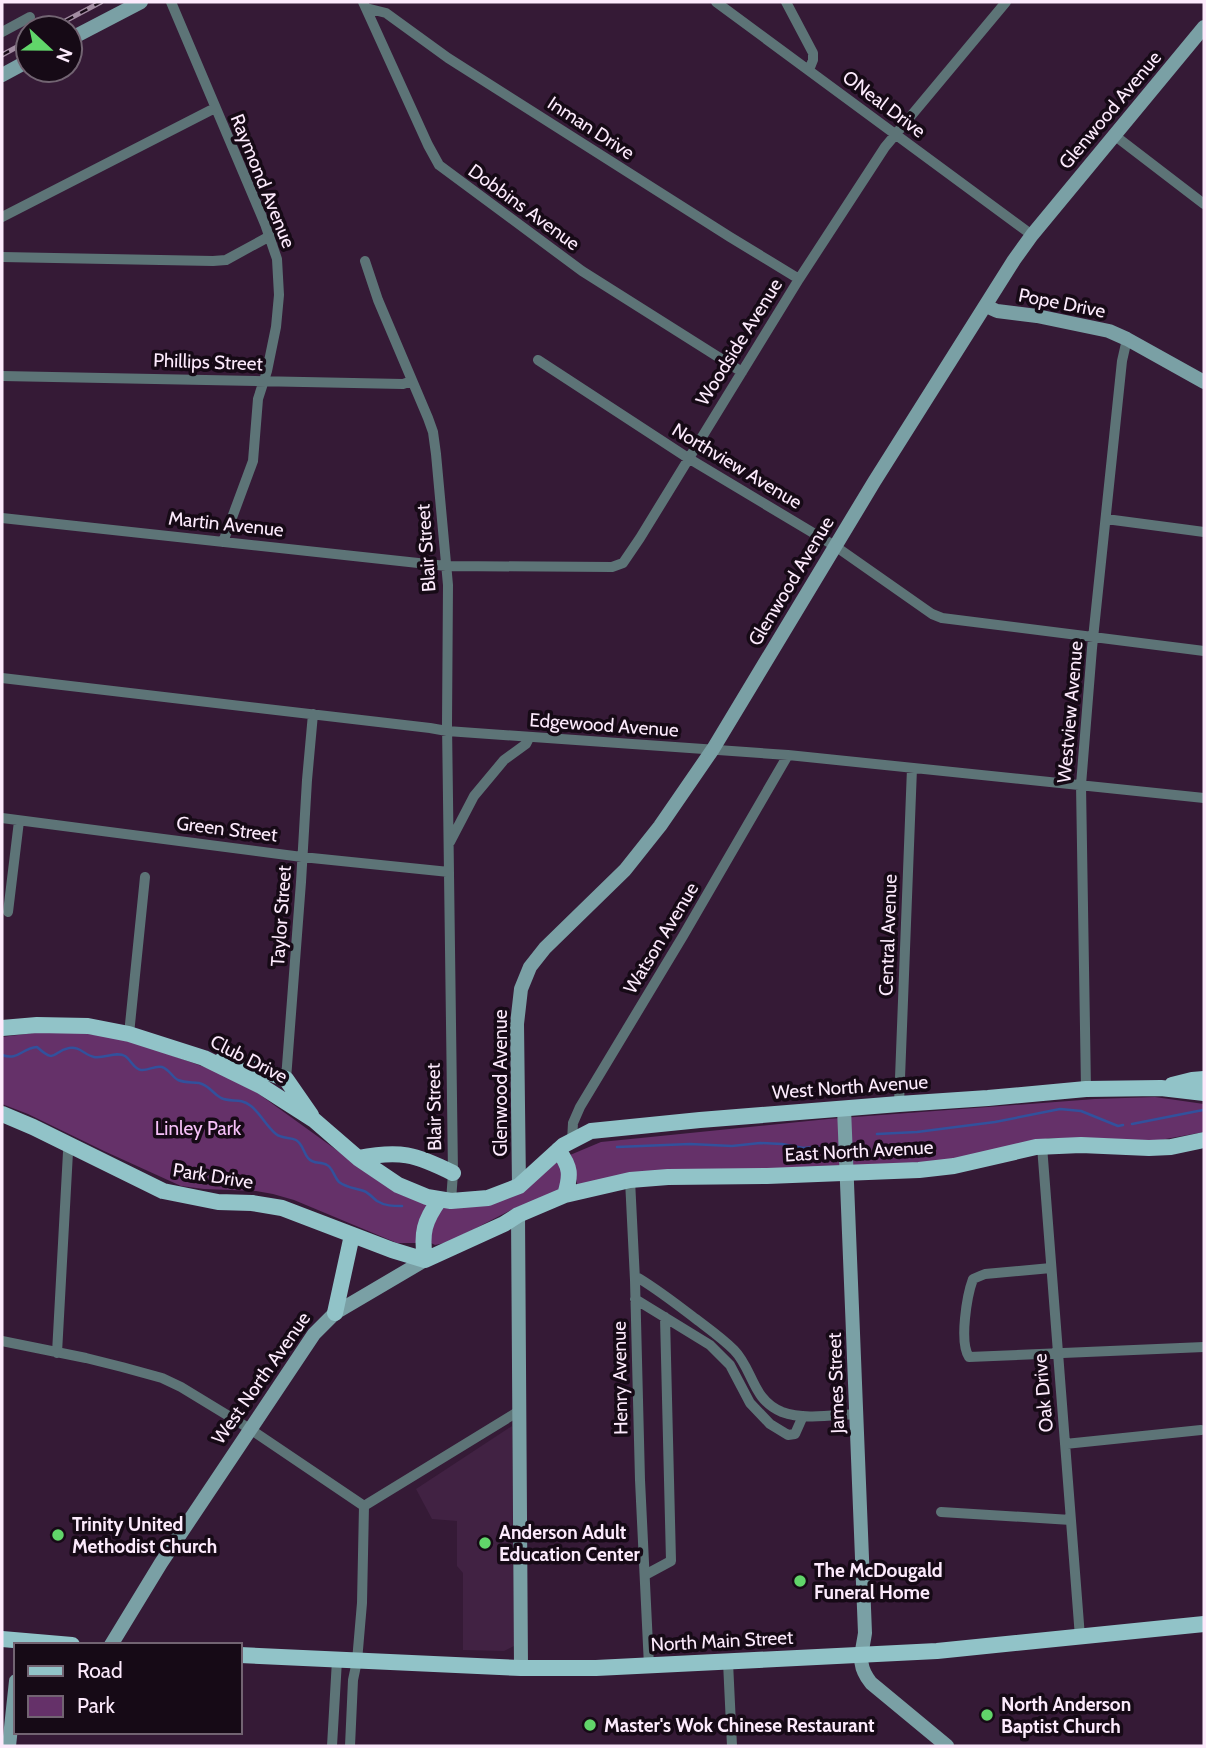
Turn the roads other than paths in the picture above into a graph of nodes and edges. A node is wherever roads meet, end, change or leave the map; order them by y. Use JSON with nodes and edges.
{"nodes":[{"id":1,"x":141,"y":2,"type":"edge"},
{"id":2,"x":171,"y":2,"type":"edge"},
{"id":3,"x":716,"y":2,"type":"edge"},
{"id":4,"x":786,"y":2,"type":"edge"},
{"id":5,"x":1006,"y":2,"type":"edge"},
{"id":6,"x":365,"y":5,"type":"edge"},
{"id":7,"x":1204,"y":27,"type":"edge"},
{"id":8,"x":84,"y":32,"type":"edge"},
{"id":9,"x":809,"y":70,"type":"junction"},
{"id":10,"x":215,"y":108,"type":"junction"},
{"id":11,"x":896,"y":135,"type":"junction"},
{"id":12,"x":1114,"y":135,"type":"junction"},
{"id":13,"x":1204,"y":204,"type":"edge"},
{"id":14,"x":2,"y":218,"type":"edge"},
{"id":15,"x":1032,"y":235,"type":"junction"},
{"id":16,"x":270,"y":236,"type":"junction"},
{"id":17,"x":2,"y":257,"type":"edge"},
{"id":18,"x":365,"y":261,"type":"dead end"},
{"id":19,"x":799,"y":279,"type":"junction"},
{"id":20,"x":986,"y":306,"type":"junction"},
{"id":21,"x":1127,"y":339,"type":"junction"},
{"id":22,"x":538,"y":360,"type":"dead end"},
{"id":23,"x":742,"y":372,"type":"junction"},
{"id":24,"x":2,"y":376,"type":"edge"},
{"id":25,"x":412,"y":381,"type":"junction"},
{"id":26,"x":263,"y":382,"type":"junction"},
{"id":27,"x":1204,"y":382,"type":"edge"},
{"id":28,"x":688,"y":458,"type":"junction"},
{"id":29,"x":2,"y":518,"type":"edge"},
{"id":30,"x":1106,"y":519,"type":"junction"},
{"id":31,"x":1204,"y":532,"type":"edge"},
{"id":32,"x":223,"y":542,"type":"junction"},
{"id":33,"x":835,"y":546,"type":"junction"},
{"id":34,"x":446,"y":566,"type":"junction"},
{"id":35,"x":1093,"y":636,"type":"junction"},
{"id":36,"x":1204,"y":651,"type":"edge"},
{"id":37,"x":2,"y":678,"type":"edge"},
{"id":38,"x":313,"y":714,"type":"junction"},
{"id":39,"x":447,"y":732,"type":"junction"},
{"id":40,"x":529,"y":738,"type":"junction"},
{"id":41,"x":713,"y":749,"type":"junction"},
{"id":42,"x":788,"y":755,"type":"junction"},
{"id":43,"x":912,"y":768,"type":"junction"},
{"id":44,"x":1081,"y":785,"type":"junction"},
{"id":45,"x":1204,"y":799,"type":"edge"},
{"id":46,"x":2,"y":818,"type":"edge"},
{"id":47,"x":19,"y":821,"type":"junction"},
{"id":48,"x":449,"y":846,"type":"junction"},
{"id":49,"x":302,"y":857,"type":"junction"},
{"id":50,"x":449,"y":872,"type":"junction"},
{"id":51,"x":145,"y":877,"type":"dead end"},
{"id":52,"x":6,"y":890,"type":"edge"},
{"id":53,"x":8,"y":912,"type":"dead end"},
{"id":54,"x":2,"y":1028,"type":"edge"},
{"id":55,"x":129,"y":1034,"type":"junction"},
{"id":56,"x":204,"y":1058,"type":"junction"},
{"id":57,"x":286,"y":1079,"type":"junction"},
{"id":58,"x":1204,"y":1079,"type":"edge"},
{"id":59,"x":1161,"y":1087,"type":"junction"},
{"id":60,"x":1086,"y":1088,"type":"junction"},
{"id":61,"x":1204,"y":1093,"type":"edge"},
{"id":62,"x":899,"y":1104,"type":"junction"},
{"id":63,"x":844,"y":1108,"type":"junction"},
{"id":64,"x":2,"y":1114,"type":"edge"},
{"id":65,"x":314,"y":1120,"type":"junction"},
{"id":66,"x":1204,"y":1140,"type":"edge"},
{"id":67,"x":565,"y":1145,"type":"junction"},
{"id":68,"x":70,"y":1146,"type":"junction"},
{"id":69,"x":1042,"y":1146,"type":"junction"},
{"id":70,"x":358,"y":1158,"type":"junction"},
{"id":71,"x":453,"y":1172,"type":"junction"},
{"id":72,"x":847,"y":1172,"type":"junction"},
{"id":73,"x":630,"y":1180,"type":"junction"},
{"id":74,"x":519,"y":1186,"type":"junction"},
{"id":75,"x":565,"y":1195,"type":"junction"},
{"id":76,"x":445,"y":1200,"type":"junction"},
{"id":77,"x":518,"y":1215,"type":"junction"},
{"id":78,"x":352,"y":1235,"type":"junction"},
{"id":79,"x":425,"y":1260,"type":"junction"},
{"id":80,"x":1051,"y":1268,"type":"junction"},
{"id":81,"x":635,"y":1276,"type":"junction"},
{"id":82,"x":635,"y":1299,"type":"junction"},
{"id":83,"x":335,"y":1313,"type":"junction"},
{"id":84,"x":665,"y":1317,"type":"junction"},
{"id":85,"x":2,"y":1341,"type":"edge"},
{"id":86,"x":1204,"y":1347,"type":"edge"},
{"id":87,"x":57,"y":1353,"type":"junction"},
{"id":88,"x":1058,"y":1353,"type":"junction"},
{"id":89,"x":519,"y":1411,"type":"junction"},
{"id":90,"x":856,"y":1414,"type":"junction"},
{"id":91,"x":803,"y":1416,"type":"junction"},
{"id":92,"x":250,"y":1429,"type":"junction"},
{"id":93,"x":1202,"y":1430,"type":"dead end"},
{"id":94,"x":1065,"y":1444,"type":"junction"},
{"id":95,"x":365,"y":1506,"type":"junction"},
{"id":96,"x":941,"y":1512,"type":"dead end"},
{"id":97,"x":1071,"y":1520,"type":"junction"},
{"id":98,"x":645,"y":1575,"type":"junction"},
{"id":99,"x":1204,"y":1624,"type":"edge"},
{"id":100,"x":1080,"y":1637,"type":"junction"},
{"id":101,"x":2,"y":1639,"type":"edge"},
{"id":102,"x":20,"y":1643,"type":"edge"},
{"id":103,"x":112,"y":1643,"type":"edge"},
{"id":104,"x":242,"y":1655,"type":"edge"},
{"id":105,"x":860,"y":1656,"type":"junction"},
{"id":106,"x":337,"y":1660,"type":"junction"},
{"id":107,"x":357,"y":1661,"type":"junction"},
{"id":108,"x":728,"y":1662,"type":"junction"},
{"id":109,"x":649,"y":1666,"type":"junction"},
{"id":110,"x":521,"y":1668,"type":"junction"},
{"id":111,"x":14,"y":1700,"type":"edge"},
{"id":112,"x":9,"y":1746,"type":"edge"},
{"id":113,"x":332,"y":1746,"type":"edge"},
{"id":114,"x":350,"y":1746,"type":"edge"},
{"id":115,"x":732,"y":1746,"type":"edge"},
{"id":116,"x":947,"y":1746,"type":"edge"}],
"edges":[{"from":1,"to":8,"type":"street"},
{"from":2,"to":10,"type":"street","name":"Raymond Avenue"},
{"from":3,"to":9,"type":"street","name":"ONeal Drive"},
{"from":4,"to":9,"type":"street"},
{"from":5,"to":11,"type":"street","name":"Woodside Avenue"},
{"from":6,"to":19,"type":"street","name":"Inman Drive"},
{"from":6,"to":23,"type":"street","name":"Dobbins Avenue"},
{"from":7,"to":12,"type":"street","name":"Glenwood Avenue"},
{"from":9,"to":11,"type":"street","name":"ONeal Drive"},
{"from":10,"to":14,"type":"street"},
{"from":10,"to":16,"type":"street","name":"Raymond Avenue"},
{"from":11,"to":15,"type":"street","name":"ONeal Drive"},
{"from":11,"to":19,"type":"street","name":"Woodside Avenue"},
{"from":12,"to":13,"type":"street"},
{"from":12,"to":15,"type":"street","name":"Glenwood Avenue"},
{"from":15,"to":20,"type":"street","name":"Glenwood Avenue"},
{"from":16,"to":17,"type":"street"},
{"from":16,"to":26,"type":"street","name":"Raymond Avenue"},
{"from":18,"to":25,"type":"street","name":"Blair Street"},
{"from":19,"to":23,"type":"street","name":"Woodside Avenue"},
{"from":20,"to":21,"type":"street","name":"Pope Drive"},
{"from":20,"to":33,"type":"street","name":"Glenwood Avenue"},
{"from":21,"to":27,"type":"street","name":"Pope Drive"},
{"from":21,"to":30,"type":"street","name":"Westview Avenue"},
{"from":22,"to":28,"type":"street","name":"Northview Avenue"},
{"from":23,"to":28,"type":"street","name":"Woodside Avenue"},
{"from":24,"to":26,"type":"street","name":"Phillips Street"},
{"from":25,"to":26,"type":"street","name":"Phillips Street"},
{"from":25,"to":34,"type":"street","name":"Blair Street"},
{"from":26,"to":32,"type":"street","name":"Raymond Avenue"},
{"from":28,"to":33,"type":"street","name":"Northview Avenue"},
{"from":28,"to":34,"type":"street","name":"Woodside Avenue"},
{"from":29,"to":32,"type":"street","name":"Martin Avenue"},
{"from":30,"to":31,"type":"street"},
{"from":30,"to":35,"type":"street","name":"Westview Avenue"},
{"from":32,"to":34,"type":"street","name":"Martin Avenue"},
{"from":33,"to":35,"type":"street","name":"Northview Avenue"},
{"from":33,"to":41,"type":"street","name":"Glenwood Avenue"},
{"from":34,"to":39,"type":"street","name":"Blair Street"},
{"from":35,"to":36,"type":"street","name":"Northview Avenue"},
{"from":35,"to":44,"type":"street","name":"Westview Avenue"},
{"from":37,"to":38,"type":"street","name":"Edgewood Avenue"},
{"from":38,"to":39,"type":"street","name":"Edgewood Avenue"},
{"from":38,"to":49,"type":"street","name":"Taylor Street"},
{"from":39,"to":40,"type":"street","name":"Edgewood Avenue"},
{"from":39,"to":48,"type":"street","name":"Blair Street"},
{"from":40,"to":41,"type":"street","name":"Edgewood Avenue"},
{"from":40,"to":48,"type":"street","name":"Blair Street"},
{"from":41,"to":42,"type":"street","name":"Edgewood Avenue"},
{"from":41,"to":74,"type":"street","name":"Glenwood Avenue"},
{"from":42,"to":43,"type":"street","name":"Edgewood Avenue"},
{"from":42,"to":67,"type":"street","name":"Watson Avenue"},
{"from":43,"to":44,"type":"street","name":"Edgewood Avenue"},
{"from":43,"to":62,"type":"street","name":"Central Avenue"},
{"from":44,"to":45,"type":"street","name":"Edgewood Avenue"},
{"from":44,"to":60,"type":"street","name":"Westview Avenue"},
{"from":46,"to":47,"type":"street","name":"Green Street"},
{"from":47,"to":49,"type":"street","name":"Green Street"},
{"from":47,"to":52,"type":"street"},
{"from":48,"to":50,"type":"street","name":"Blair Street"},
{"from":49,"to":50,"type":"street","name":"Green Street"},
{"from":49,"to":57,"type":"street","name":"Taylor Street"},
{"from":50,"to":71,"type":"street","name":"Blair Street"},
{"from":51,"to":55,"type":"street"},
{"from":52,"to":53,"type":"street"},
{"from":54,"to":55,"type":"main road","name":"Club Drive"},
{"from":55,"to":56,"type":"main road","name":"Club Drive"},
{"from":56,"to":57,"type":"main road"},
{"from":56,"to":65,"type":"main road","name":"Club Drive"},
{"from":57,"to":65,"type":"main road"},
{"from":58,"to":59,"type":"main road"},
{"from":59,"to":60,"type":"main road","name":"West North Avenue"},
{"from":59,"to":61,"type":"main road","name":"West North Avenue"},
{"from":60,"to":62,"type":"main road","name":"West North Avenue"},
{"from":62,"to":63,"type":"main road","name":"West North Avenue"},
{"from":63,"to":67,"type":"main road","name":"West North Avenue"},
{"from":63,"to":72,"type":"street","name":"James Street"},
{"from":64,"to":68,"type":"main road","name":"Park Drive"},
{"from":65,"to":70,"type":"main road","name":"Club Drive"},
{"from":66,"to":69,"type":"main road","name":"East North Avenue"},
{"from":67,"to":74,"type":"main road","name":"West North Avenue"},
{"from":67,"to":75,"type":"main road"},
{"from":68,"to":78,"type":"main road","name":"Park Drive"},
{"from":68,"to":87,"type":"street"},
{"from":69,"to":72,"type":"main road","name":"East North Avenue"},
{"from":69,"to":80,"type":"street","name":"Oak Drive"},
{"from":70,"to":71,"type":"main road"},
{"from":70,"to":76,"type":"main road","name":"Club Drive"},
{"from":71,"to":76,"type":"street","name":"Blair Street"},
{"from":72,"to":73,"type":"main road","name":"East North Avenue"},
{"from":72,"to":90,"type":"street","name":"James Street"},
{"from":73,"to":75,"type":"main road","name":"East North Avenue"},
{"from":73,"to":81,"type":"street","name":"Henry Avenue"},
{"from":74,"to":76,"type":"main road"},
{"from":75,"to":77,"type":"main road","name":"East North Avenue"},
{"from":76,"to":79,"type":"main road"},
{"from":77,"to":79,"type":"main road","name":"West North Avenue"},
{"from":77,"to":89,"type":"street"},
{"from":78,"to":79,"type":"main road","name":"Park Drive"},
{"from":78,"to":83,"type":"main road"},
{"from":79,"to":83,"type":"street","name":"West North Avenue"},
{"from":80,"to":88,"type":"street","name":"Oak Drive"},
{"from":80,"to":88,"type":"street"},
{"from":81,"to":82,"type":"street","name":"Henry Avenue"},
{"from":81,"to":91,"type":"street"},
{"from":82,"to":84,"type":"street"},
{"from":82,"to":98,"type":"street","name":"Henry Avenue"},
{"from":83,"to":92,"type":"street","name":"West North Avenue"},
{"from":84,"to":91,"type":"street"},
{"from":84,"to":98,"type":"street"},
{"from":85,"to":87,"type":"street"},
{"from":86,"to":88,"type":"street"},
{"from":87,"to":92,"type":"street"},
{"from":88,"to":94,"type":"street","name":"Oak Drive"},
{"from":89,"to":95,"type":"street"},
{"from":89,"to":110,"type":"street"},
{"from":90,"to":91,"type":"street"},
{"from":90,"to":105,"type":"street","name":"James Street"},
{"from":92,"to":95,"type":"street"},
{"from":92,"to":103,"type":"street","name":"West North Avenue"},
{"from":93,"to":94,"type":"street"},
{"from":94,"to":97,"type":"street","name":"Oak Drive"},
{"from":95,"to":107,"type":"street"},
{"from":96,"to":97,"type":"street"},
{"from":97,"to":100,"type":"street","name":"Oak Drive"},
{"from":98,"to":109,"type":"street","name":"Henry Avenue"},
{"from":99,"to":100,"type":"main road","name":"North Main Street"},
{"from":100,"to":105,"type":"main road","name":"North Main Street"},
{"from":101,"to":102,"type":"main road"},
{"from":104,"to":106,"type":"main road","name":"North Main Street"},
{"from":105,"to":108,"type":"main road","name":"North Main Street"},
{"from":105,"to":116,"type":"street"},
{"from":106,"to":107,"type":"main road","name":"North Main Street"},
{"from":106,"to":113,"type":"street"},
{"from":107,"to":110,"type":"main road","name":"North Main Street"},
{"from":107,"to":114,"type":"street"},
{"from":108,"to":109,"type":"main road","name":"North Main Street"},
{"from":108,"to":115,"type":"street"},
{"from":109,"to":110,"type":"main road","name":"North Main Street"},
{"from":111,"to":112,"type":"street"}]}
